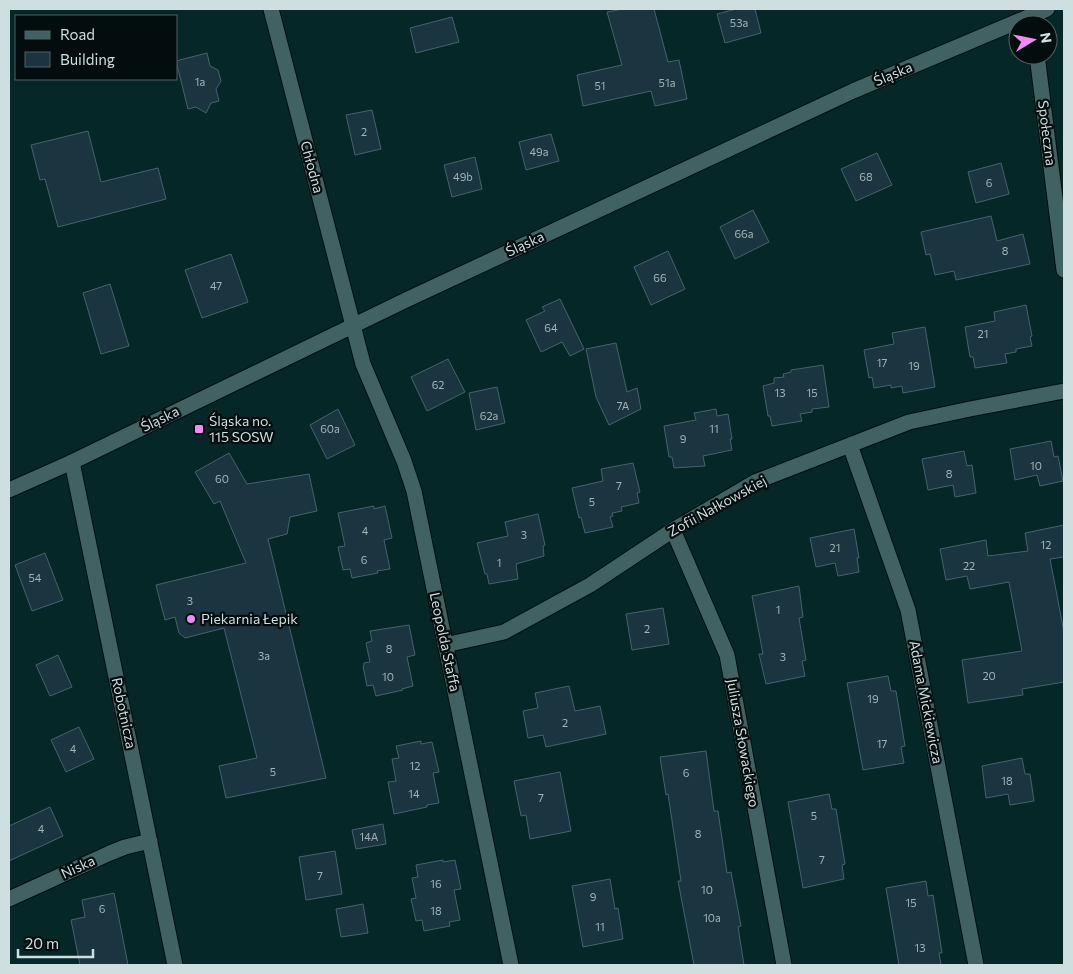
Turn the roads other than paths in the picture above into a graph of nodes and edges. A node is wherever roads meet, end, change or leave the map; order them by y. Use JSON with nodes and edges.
{"nodes":[{"id":1,"x":271,"y":9,"type":"edge"},
{"id":2,"x":1047,"y":9,"type":"edge"},
{"id":3,"x":1034,"y":15,"type":"edge"},
{"id":4,"x":1008,"y":26,"type":"edge"},
{"id":5,"x":1038,"y":65,"type":"edge"},
{"id":6,"x":1064,"y":270,"type":"edge"},
{"id":7,"x":353,"y":326,"type":"junction"},
{"id":8,"x":1064,"y":391,"type":"edge"},
{"id":9,"x":850,"y":445,"type":"junction"},
{"id":10,"x":72,"y":462,"type":"junction"},
{"id":11,"x":9,"y":490,"type":"edge"},
{"id":12,"x":673,"y":530,"type":"junction"},
{"id":13,"x":445,"y":645,"type":"junction"},
{"id":14,"x":150,"y":841,"type":"junction"},
{"id":15,"x":9,"y":899,"type":"edge"},
{"id":16,"x":175,"y":965,"type":"edge"},
{"id":17,"x":511,"y":965,"type":"edge"},
{"id":18,"x":784,"y":965,"type":"edge"},
{"id":19,"x":976,"y":965,"type":"edge"}],
"edges":[{"from":1,"to":7,"type":"street","name":"Chłodna"},
{"from":2,"to":3,"type":"street","name":"Śląska"},
{"from":4,"to":7,"type":"street","name":"Śląska"},
{"from":5,"to":6,"type":"street","name":"Społeczna"},
{"from":7,"to":10,"type":"street","name":"Śląska"},
{"from":7,"to":13,"type":"street","name":"Leopolda Staffa"},
{"from":8,"to":9,"type":"street","name":"Zofii Nałkowskiej"},
{"from":9,"to":12,"type":"street","name":"Zofii Nałkowskiej"},
{"from":9,"to":19,"type":"street","name":"Adama Mickiewicza"},
{"from":10,"to":11,"type":"street","name":"Śląska"},
{"from":10,"to":14,"type":"street","name":"Robotnicza"},
{"from":12,"to":13,"type":"street","name":"Zofii Nałkowskiej"},
{"from":12,"to":18,"type":"street","name":"Juliusza Słowackiego"},
{"from":13,"to":17,"type":"street","name":"Leopolda Staffa"},
{"from":14,"to":15,"type":"street","name":"Niska"},
{"from":14,"to":16,"type":"street","name":"Robotnicza"}]}
